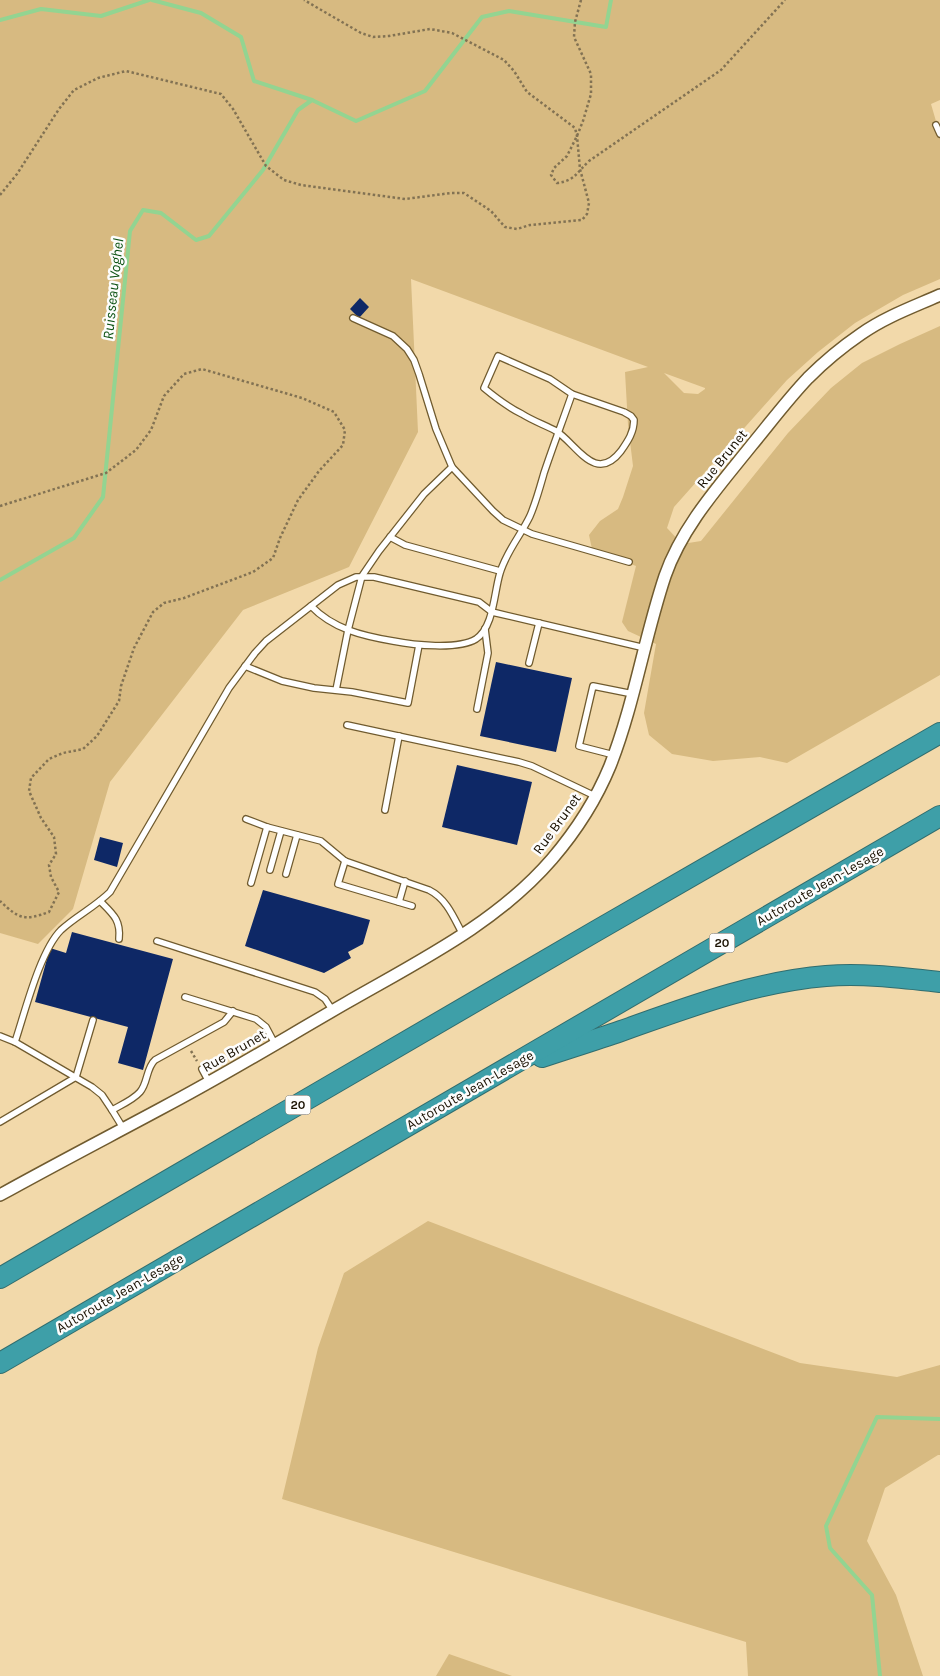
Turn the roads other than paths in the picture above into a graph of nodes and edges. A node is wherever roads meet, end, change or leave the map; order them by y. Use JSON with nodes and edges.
{"nodes":[{"id":1,"x":936,"y":125,"type":"dead end"},
{"id":2,"x":940,"y":134,"type":"edge"},
{"id":3,"x":940,"y":295,"type":"edge"},
{"id":4,"x":353,"y":318,"type":"dead end"},
{"id":5,"x":572,"y":394,"type":"junction"},
{"id":6,"x":558,"y":432,"type":"junction"},
{"id":7,"x":452,"y":467,"type":"junction"},
{"id":8,"x":521,"y":530,"type":"junction"},
{"id":9,"x":390,"y":537,"type":"junction"},
{"id":10,"x":629,"y":562,"type":"dead end"},
{"id":11,"x":500,"y":571,"type":"junction"},
{"id":12,"x":362,"y":576,"type":"junction"},
{"id":13,"x":311,"y":606,"type":"junction"},
{"id":14,"x":492,"y":612,"type":"junction"},
{"id":15,"x":539,"y":623,"type":"junction"},
{"id":16,"x":485,"y":629,"type":"junction"},
{"id":17,"x":348,"y":630,"type":"junction"},
{"id":18,"x":419,"y":645,"type":"junction"},
{"id":19,"x":645,"y":648,"type":"junction"},
{"id":20,"x":529,"y":662,"type":"dead end"},
{"id":21,"x":245,"y":666,"type":"junction"},
{"id":22,"x":336,"y":690,"type":"junction"},
{"id":23,"x":633,"y":694,"type":"junction"},
{"id":24,"x":476,"y":709,"type":"dead end"},
{"id":25,"x":347,"y":725,"type":"dead end"},
{"id":26,"x":939,"y":733,"type":"edge"},
{"id":27,"x":399,"y":736,"type":"junction"},
{"id":28,"x":614,"y":755,"type":"junction"},
{"id":29,"x":596,"y":796,"type":"junction"},
{"id":30,"x":385,"y":810,"type":"dead end"},
{"id":31,"x":940,"y":816,"type":"edge"},
{"id":32,"x":246,"y":819,"type":"dead end"},
{"id":33,"x":267,"y":827,"type":"junction"},
{"id":34,"x":281,"y":831,"type":"junction"},
{"id":35,"x":297,"y":835,"type":"junction"},
{"id":36,"x":345,"y":861,"type":"junction"},
{"id":37,"x":270,"y":870,"type":"dead end"},
{"id":38,"x":286,"y":874,"type":"dead end"},
{"id":39,"x":405,"y":882,"type":"junction"},
{"id":40,"x":251,"y":883,"type":"dead end"},
{"id":41,"x":100,"y":901,"type":"junction"},
{"id":42,"x":398,"y":902,"type":"junction"},
{"id":43,"x":412,"y":906,"type":"dead end"},
{"id":44,"x":463,"y":935,"type":"junction"},
{"id":45,"x":119,"y":939,"type":"dead end"},
{"id":46,"x":157,"y":941,"type":"dead end"},
{"id":47,"x":940,"y":982,"type":"edge"},
{"id":48,"x":185,"y":997,"type":"dead end"},
{"id":49,"x":233,"y":1011,"type":"junction"},
{"id":50,"x":333,"y":1011,"type":"junction"},
{"id":51,"x":93,"y":1020,"type":"dead end"},
{"id":52,"x":0,"y":1036,"type":"edge"},
{"id":53,"x":15,"y":1042,"type":"junction"},
{"id":54,"x":275,"y":1044,"type":"junction"},
{"id":55,"x":202,"y":1069,"type":"dead end"},
{"id":56,"x":505,"y":1070,"type":"junction"},
{"id":57,"x":76,"y":1077,"type":"junction"},
{"id":58,"x":209,"y":1082,"type":"junction"},
{"id":59,"x":112,"y":1110,"type":"junction"},
{"id":60,"x":0,"y":1122,"type":"edge"},
{"id":61,"x":122,"y":1128,"type":"junction"},
{"id":62,"x":0,"y":1195,"type":"edge"},
{"id":63,"x":0,"y":1278,"type":"edge"},
{"id":64,"x":0,"y":1363,"type":"edge"}],
"edges":[{"from":1,"to":2,"type":"lane"},
{"from":3,"to":19,"type":"street","name":"Rue Brunet"},
{"from":4,"to":7,"type":"lane"},
{"from":5,"to":6,"type":"lane"},
{"from":5,"to":6,"type":"lane"},
{"from":5,"to":6,"type":"lane"},
{"from":6,"to":8,"type":"lane"},
{"from":7,"to":8,"type":"lane"},
{"from":7,"to":9,"type":"lane"},
{"from":8,"to":10,"type":"lane"},
{"from":8,"to":11,"type":"lane"},
{"from":9,"to":11,"type":"lane"},
{"from":9,"to":12,"type":"lane"},
{"from":11,"to":14,"type":"lane"},
{"from":12,"to":13,"type":"lane"},
{"from":12,"to":14,"type":"lane"},
{"from":12,"to":17,"type":"lane"},
{"from":13,"to":17,"type":"lane"},
{"from":13,"to":21,"type":"lane"},
{"from":14,"to":15,"type":"lane"},
{"from":14,"to":16,"type":"lane"},
{"from":15,"to":19,"type":"lane"},
{"from":15,"to":20,"type":"lane"},
{"from":16,"to":18,"type":"lane"},
{"from":16,"to":24,"type":"lane"},
{"from":17,"to":18,"type":"lane"},
{"from":17,"to":22,"type":"lane"},
{"from":18,"to":22,"type":"lane"},
{"from":19,"to":23,"type":"street","name":"Rue Brunet"},
{"from":21,"to":22,"type":"lane"},
{"from":21,"to":41,"type":"lane"},
{"from":23,"to":28,"type":"street","name":"Rue Brunet"},
{"from":23,"to":28,"type":"lane"},
{"from":25,"to":27,"type":"lane"},
{"from":26,"to":63,"type":"highway","number":"20"},
{"from":27,"to":29,"type":"lane"},
{"from":27,"to":30,"type":"lane"},
{"from":28,"to":29,"type":"street","name":"Rue Brunet"},
{"from":29,"to":44,"type":"street","name":"Rue Brunet"},
{"from":31,"to":56,"type":"highway","name":"Autoroute Jean-Lesage","number":"20"},
{"from":32,"to":33,"type":"lane"},
{"from":33,"to":34,"type":"lane"},
{"from":33,"to":40,"type":"lane"},
{"from":34,"to":35,"type":"lane"},
{"from":34,"to":37,"type":"lane"},
{"from":35,"to":36,"type":"lane"},
{"from":35,"to":38,"type":"lane"},
{"from":36,"to":39,"type":"lane"},
{"from":36,"to":42,"type":"lane"},
{"from":39,"to":42,"type":"lane"},
{"from":39,"to":44,"type":"lane"},
{"from":41,"to":45,"type":"lane"},
{"from":41,"to":53,"type":"lane"},
{"from":42,"to":43,"type":"lane"},
{"from":44,"to":50,"type":"street","name":"Rue Brunet"},
{"from":46,"to":50,"type":"lane"},
{"from":47,"to":56,"type":"highway"},
{"from":48,"to":49,"type":"lane"},
{"from":49,"to":54,"type":"lane"},
{"from":49,"to":59,"type":"lane"},
{"from":50,"to":54,"type":"street","name":"Rue Brunet"},
{"from":51,"to":57,"type":"lane"},
{"from":52,"to":53,"type":"lane"},
{"from":53,"to":57,"type":"lane"},
{"from":54,"to":58,"type":"street","name":"Rue Brunet"},
{"from":55,"to":58,"type":"lane"},
{"from":56,"to":64,"type":"highway","name":"Autoroute Jean-Lesage","number":"20"},
{"from":57,"to":59,"type":"lane"},
{"from":57,"to":60,"type":"lane"},
{"from":58,"to":61,"type":"street","name":"Rue Brunet"},
{"from":59,"to":61,"type":"lane"},
{"from":61,"to":62,"type":"street","name":"Rue Brunet"}]}
